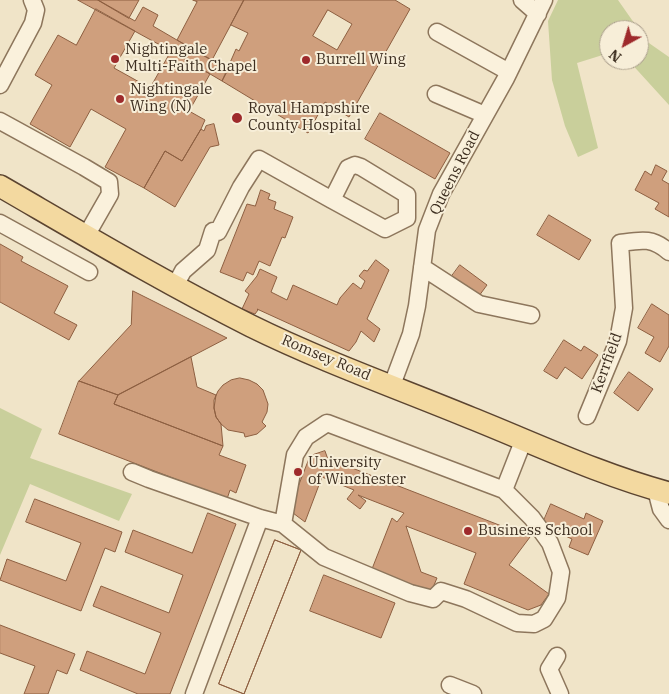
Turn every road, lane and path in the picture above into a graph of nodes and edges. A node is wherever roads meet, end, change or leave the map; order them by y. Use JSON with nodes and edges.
{"nodes":[{"id":1,"x":32,"y":0,"type":"edge"},
{"id":2,"x":522,"y":0,"type":"edge"},
{"id":3,"x":541,"y":7,"type":"edge"},
{"id":4,"x":437,"y":32,"type":"dead end"},
{"id":5,"x":509,"y":72,"type":"junction"},
{"id":6,"x":0,"y":85,"type":"edge"},
{"id":7,"x":436,"y":94,"type":"dead end"},
{"id":8,"x":485,"y":115,"type":"junction"},
{"id":9,"x":0,"y":121,"type":"edge"},
{"id":10,"x":0,"y":186,"type":"edge"},
{"id":11,"x":332,"y":200,"type":"junction"},
{"id":12,"x":407,"y":218,"type":"junction"},
{"id":13,"x":0,"y":223,"type":"edge"},
{"id":14,"x":427,"y":230,"type":"junction"},
{"id":15,"x":86,"y":236,"type":"junction"},
{"id":16,"x":669,"y":252,"type":"edge"},
{"id":17,"x":422,"y":267,"type":"junction"},
{"id":18,"x":89,"y":272,"type":"dead end"},
{"id":19,"x":175,"y":286,"type":"junction"},
{"id":20,"x":531,"y":315,"type":"dead end"},
{"id":21,"x":392,"y":385,"type":"junction"},
{"id":22,"x":587,"y":416,"type":"dead end"},
{"id":23,"x":524,"y":439,"type":"junction"},
{"id":24,"x":132,"y":472,"type":"dead end"},
{"id":25,"x":504,"y":490,"type":"junction"},
{"id":26,"x":663,"y":492,"type":"edge"},
{"id":27,"x":260,"y":518,"type":"junction"},
{"id":28,"x":669,"y":520,"type":"edge"},
{"id":29,"x":284,"y":524,"type":"junction"},
{"id":30,"x":557,"y":656,"type":"dead end"},
{"id":31,"x":450,"y":685,"type":"dead end"},
{"id":32,"x":194,"y":694,"type":"edge"},
{"id":33,"x":473,"y":694,"type":"edge"},
{"id":34,"x":560,"y":694,"type":"edge"}],
"edges":[{"from":1,"to":6,"type":"street"},
{"from":2,"to":3,"type":"street"},
{"from":3,"to":5,"type":"street","name":"Queens Road"},
{"from":4,"to":5,"type":"street"},
{"from":5,"to":8,"type":"street","name":"Queens Road"},
{"from":7,"to":8,"type":"street"},
{"from":8,"to":14,"type":"street","name":"Queens Road"},
{"from":9,"to":15,"type":"street"},
{"from":10,"to":15,"type":"main road","name":"Romsey Road"},
{"from":11,"to":12,"type":"street"},
{"from":11,"to":12,"type":"street"},
{"from":11,"to":19,"type":"street"},
{"from":12,"to":14,"type":"street"},
{"from":13,"to":18,"type":"street"},
{"from":14,"to":17,"type":"street","name":"Queens Road"},
{"from":15,"to":19,"type":"main road","name":"Romsey Road"},
{"from":16,"to":22,"type":"street","name":"Kerrfield"},
{"from":17,"to":20,"type":"street"},
{"from":17,"to":21,"type":"street","name":"Queens Road"},
{"from":19,"to":21,"type":"main road","name":"Romsey Road"},
{"from":21,"to":23,"type":"main road","name":"Romsey Road"},
{"from":23,"to":25,"type":"street"},
{"from":23,"to":26,"type":"main road","name":"Romsey Road"},
{"from":24,"to":27,"type":"street"},
{"from":25,"to":29,"type":"street"},
{"from":25,"to":29,"type":"street"},
{"from":26,"to":28,"type":"street"},
{"from":27,"to":29,"type":"street"},
{"from":27,"to":32,"type":"street"},
{"from":30,"to":34,"type":"street"},
{"from":31,"to":33,"type":"street"}]}
